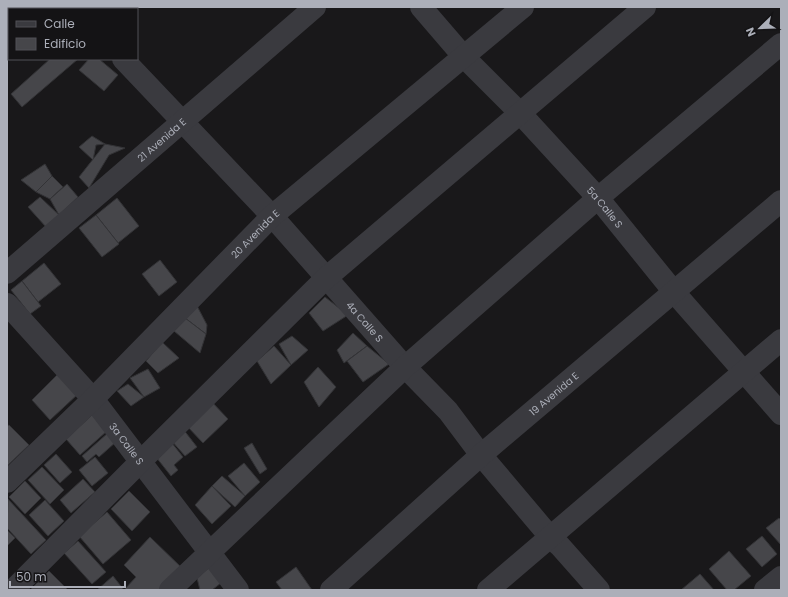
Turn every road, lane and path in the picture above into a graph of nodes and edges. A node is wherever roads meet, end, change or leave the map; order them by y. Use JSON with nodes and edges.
{"nodes":[{"id":1,"x":315,"y":7,"type":"edge"},
{"id":2,"x":421,"y":7,"type":"edge"},
{"id":3,"x":523,"y":7,"type":"edge"},
{"id":4,"x":645,"y":7,"type":"edge"},
{"id":5,"x":781,"y":44,"type":"edge"},
{"id":6,"x":464,"y":57,"type":"junction"},
{"id":7,"x":124,"y":60,"type":"edge"},
{"id":8,"x":520,"y":113,"type":"junction"},
{"id":9,"x":183,"y":121,"type":"junction"},
{"id":10,"x":598,"y":198,"type":"junction"},
{"id":11,"x":781,"y":201,"type":"edge"},
{"id":12,"x":272,"y":216,"type":"junction"},
{"id":13,"x":7,"y":273,"type":"edge"},
{"id":14,"x":326,"y":278,"type":"junction"},
{"id":15,"x":674,"y":292,"type":"junction"},
{"id":16,"x":7,"y":304,"type":"edge"},
{"id":17,"x":781,"y":340,"type":"edge"},
{"id":18,"x":405,"y":367,"type":"junction"},
{"id":19,"x":744,"y":371,"type":"junction"},
{"id":20,"x":93,"y":399,"type":"junction"},
{"id":21,"x":781,"y":414,"type":"edge"},
{"id":22,"x":481,"y":456,"type":"junction"},
{"id":23,"x":140,"y":462,"type":"junction"},
{"id":24,"x":7,"y":482,"type":"edge"},
{"id":25,"x":551,"y":538,"type":"junction"},
{"id":26,"x":210,"y":552,"type":"junction"},
{"id":27,"x":781,"y":577,"type":"edge"},
{"id":28,"x":13,"y":590,"type":"edge"},
{"id":29,"x":170,"y":590,"type":"edge"},
{"id":30,"x":238,"y":590,"type":"edge"},
{"id":31,"x":331,"y":590,"type":"edge"},
{"id":32,"x":488,"y":590,"type":"edge"},
{"id":33,"x":599,"y":590,"type":"edge"},
{"id":34,"x":765,"y":590,"type":"edge"}],
"edges":[{"from":1,"to":9,"type":"street","name":"21 Avenida E"},
{"from":2,"to":6,"type":"street","name":"5a Calle S"},
{"from":3,"to":6,"type":"street","name":"20 Avenida E"},
{"from":4,"to":8,"type":"street"},
{"from":5,"to":10,"type":"street"},
{"from":6,"to":8,"type":"street","name":"5a Calle S"},
{"from":6,"to":12,"type":"street","name":"20 Avenida E"},
{"from":7,"to":9,"type":"street","name":"4a Calle S"},
{"from":8,"to":10,"type":"street","name":"5a Calle S"},
{"from":8,"to":14,"type":"street"},
{"from":9,"to":12,"type":"street","name":"4a Calle S"},
{"from":9,"to":13,"type":"street","name":"21 Avenida E"},
{"from":10,"to":15,"type":"street","name":"5a Calle S"},
{"from":10,"to":18,"type":"street"},
{"from":11,"to":15,"type":"street","name":"19 Avenida E"},
{"from":12,"to":14,"type":"street","name":"4a Calle S"},
{"from":12,"to":20,"type":"street","name":"20 Avenida E"},
{"from":14,"to":18,"type":"street","name":"4a Calle S"},
{"from":14,"to":23,"type":"street"},
{"from":15,"to":19,"type":"street","name":"5a Calle S"},
{"from":15,"to":22,"type":"street","name":"19 Avenida E"},
{"from":16,"to":20,"type":"street","name":"3a Calle S"},
{"from":17,"to":19,"type":"street"},
{"from":18,"to":22,"type":"street","name":"4a Calle S"},
{"from":18,"to":26,"type":"street"},
{"from":19,"to":21,"type":"street","name":"5a Calle S"},
{"from":19,"to":25,"type":"street"},
{"from":20,"to":23,"type":"street","name":"3a Calle S"},
{"from":20,"to":24,"type":"street","name":"20 Avenida E"},
{"from":22,"to":25,"type":"street","name":"4a Calle S"},
{"from":22,"to":31,"type":"street","name":"19 Avenida E"},
{"from":23,"to":26,"type":"street","name":"3a Calle S"},
{"from":23,"to":28,"type":"street"},
{"from":25,"to":32,"type":"street"},
{"from":25,"to":33,"type":"street","name":"4a Calle S"},
{"from":26,"to":29,"type":"street"},
{"from":26,"to":30,"type":"street","name":"3a Calle S"},
{"from":27,"to":34,"type":"street"}]}
